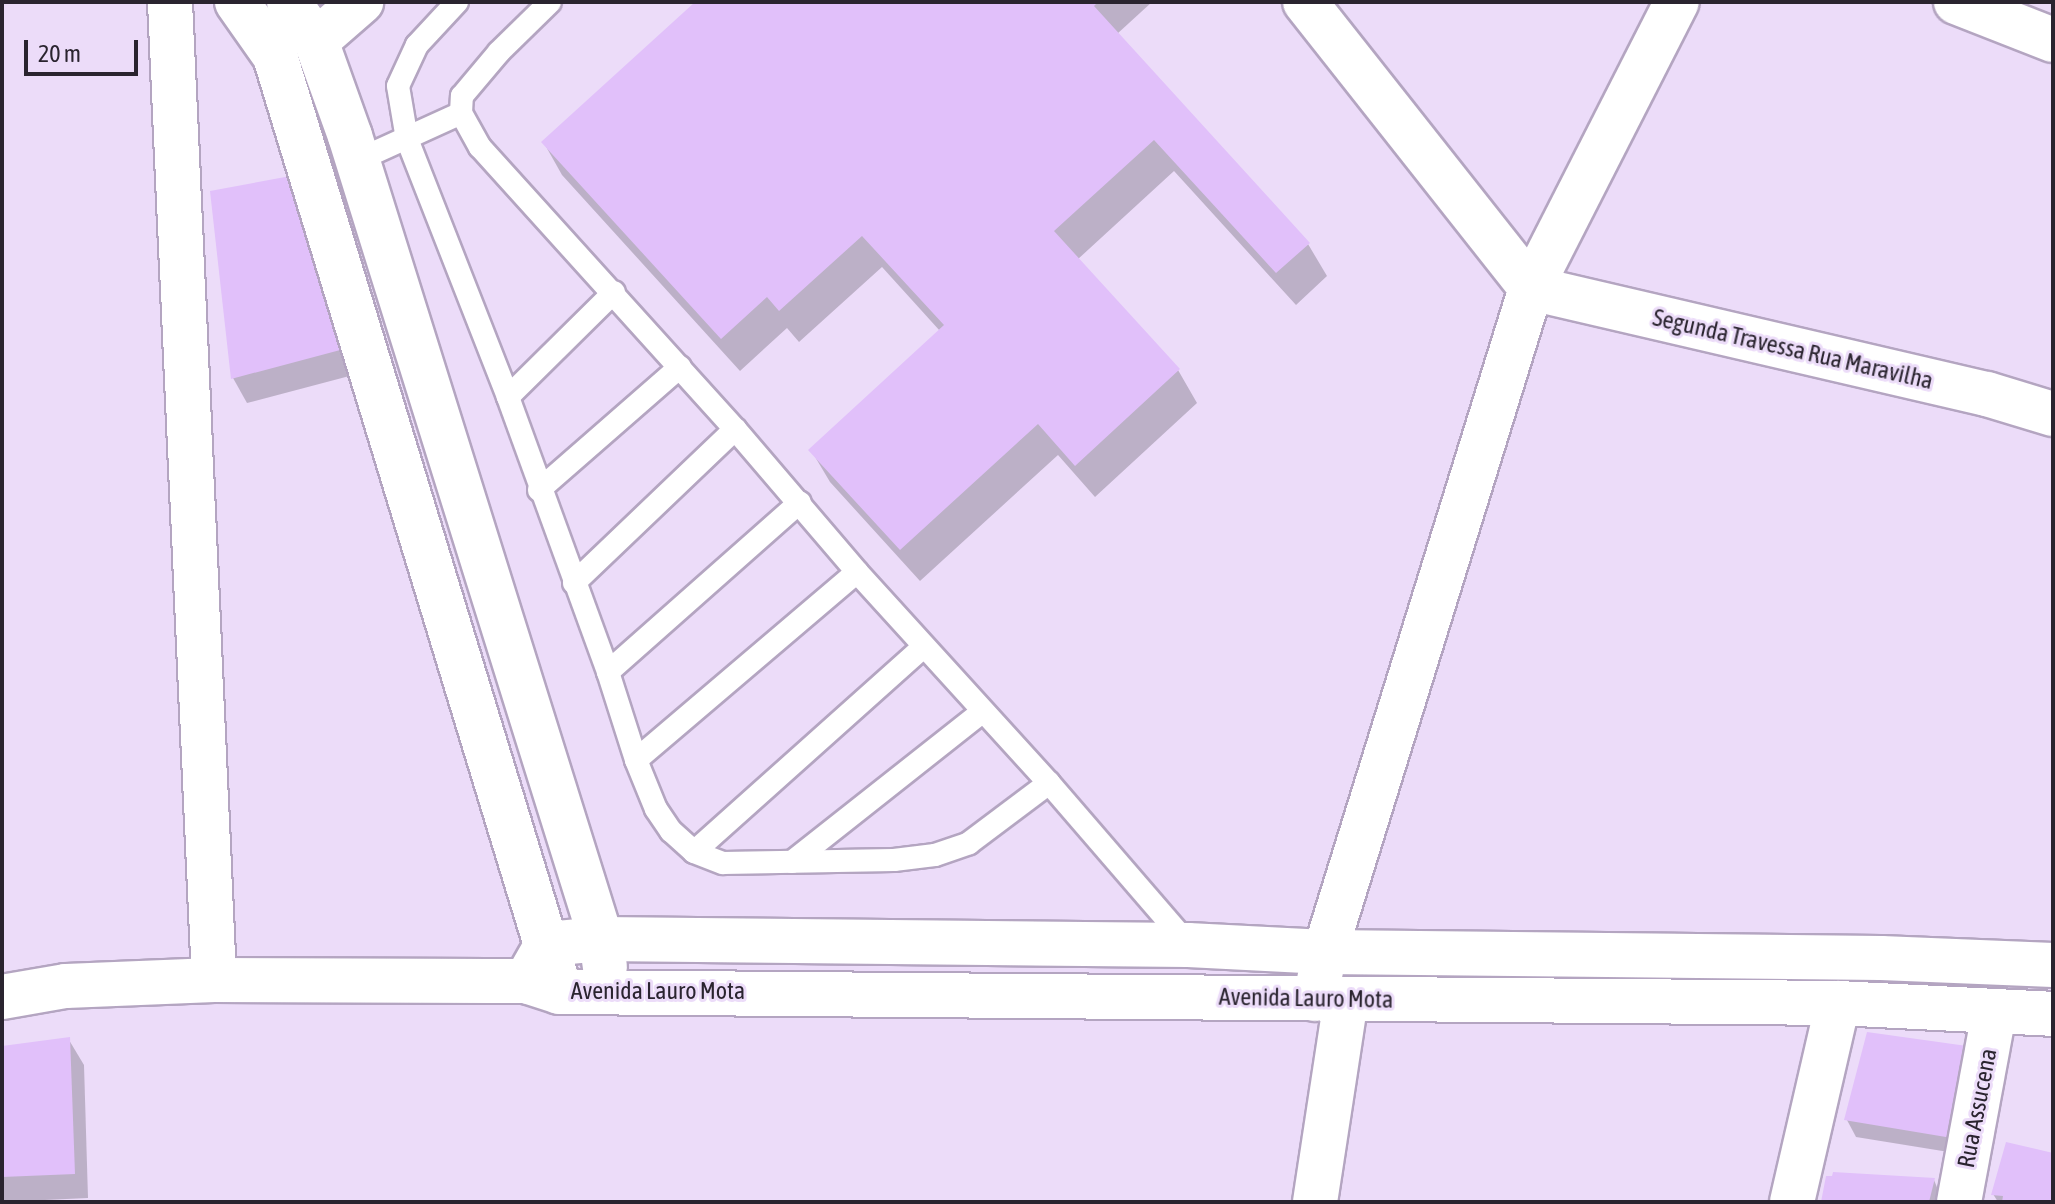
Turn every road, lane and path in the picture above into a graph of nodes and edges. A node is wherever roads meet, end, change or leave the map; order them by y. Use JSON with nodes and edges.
{"nodes":[{"id":1,"x":170,"y":2,"type":"edge"},
{"id":2,"x":237,"y":2,"type":"edge"},
{"id":3,"x":289,"y":2,"type":"edge"},
{"id":4,"x":361,"y":2,"type":"edge"},
{"id":5,"x":457,"y":2,"type":"edge"},
{"id":6,"x":550,"y":2,"type":"edge"},
{"id":7,"x":1305,"y":2,"type":"edge"},
{"id":8,"x":1677,"y":2,"type":"edge"},
{"id":9,"x":1956,"y":2,"type":"edge"},
{"id":10,"x":2053,"y":40,"type":"edge"},
{"id":11,"x":316,"y":41,"type":"junction"},
{"id":12,"x":275,"y":56,"type":"junction"},
{"id":13,"x":461,"y":113,"type":"junction"},
{"id":14,"x":407,"y":139,"type":"junction"},
{"id":15,"x":358,"y":160,"type":"junction"},
{"id":16,"x":311,"y":176,"type":"junction"},
{"id":17,"x":1531,"y":288,"type":"junction"},
{"id":18,"x":614,"y":292,"type":"junction"},
{"id":19,"x":680,"y":367,"type":"junction"},
{"id":20,"x":508,"y":397,"type":"junction"},
{"id":21,"x":2053,"y":414,"type":"edge"},
{"id":22,"x":735,"y":429,"type":"junction"},
{"id":23,"x":539,"y":490,"type":"junction"},
{"id":24,"x":800,"y":502,"type":"junction"},
{"id":25,"x":857,"y":572,"type":"junction"},
{"id":26,"x":574,"y":583,"type":"junction"},
{"id":27,"x":923,"y":647,"type":"junction"},
{"id":28,"x":608,"y":672,"type":"junction"},
{"id":29,"x":983,"y":711,"type":"junction"},
{"id":30,"x":636,"y":760,"type":"junction"},
{"id":31,"x":1049,"y":783,"type":"junction"},
{"id":32,"x":694,"y":852,"type":"junction"},
{"id":33,"x":792,"y":862,"type":"junction"},
{"id":34,"x":601,"y":939,"type":"junction"},
{"id":35,"x":547,"y":944,"type":"junction"},
{"id":36,"x":1202,"y":946,"type":"junction"},
{"id":37,"x":1325,"y":952,"type":"junction"},
{"id":38,"x":1881,"y":958,"type":"junction"},
{"id":39,"x":2053,"y":965,"type":"edge"},
{"id":40,"x":214,"y":980,"type":"junction"},
{"id":41,"x":543,"y":987,"type":"junction"},
{"id":42,"x":609,"y":990,"type":"junction"},
{"id":43,"x":2,"y":997,"type":"edge"},
{"id":44,"x":1206,"y":997,"type":"junction"},
{"id":45,"x":1330,"y":999,"type":"junction"},
{"id":46,"x":1856,"y":1004,"type":"junction"},
{"id":47,"x":1994,"y":1014,"type":"junction"},
{"id":48,"x":2053,"y":1014,"type":"edge"},
{"id":49,"x":1315,"y":1202,"type":"edge"},
{"id":50,"x":1792,"y":1202,"type":"edge"},
{"id":51,"x":1959,"y":1202,"type":"edge"}],
"edges":[{"from":1,"to":40,"type":"street"},
{"from":2,"to":12,"type":"street"},
{"from":3,"to":11,"type":"street"},
{"from":4,"to":11,"type":"street"},
{"from":5,"to":14,"type":"lane"},
{"from":6,"to":13,"type":"lane"},
{"from":7,"to":17,"type":"street"},
{"from":8,"to":17,"type":"street"},
{"from":9,"to":10,"type":"street"},
{"from":11,"to":12,"type":"street"},
{"from":11,"to":15,"type":"street"},
{"from":12,"to":16,"type":"street"},
{"from":13,"to":14,"type":"lane"},
{"from":13,"to":18,"type":"lane"},
{"from":14,"to":15,"type":"lane"},
{"from":14,"to":20,"type":"lane"},
{"from":15,"to":16,"type":"street"},
{"from":15,"to":34,"type":"street"},
{"from":16,"to":35,"type":"street"},
{"from":17,"to":21,"type":"street","name":"Segunda Travessa Rua Maravilha"},
{"from":17,"to":37,"type":"street"},
{"from":18,"to":19,"type":"lane"},
{"from":18,"to":20,"type":"lane"},
{"from":19,"to":22,"type":"lane"},
{"from":19,"to":23,"type":"lane"},
{"from":20,"to":23,"type":"lane"},
{"from":22,"to":24,"type":"lane"},
{"from":22,"to":26,"type":"lane"},
{"from":23,"to":26,"type":"lane"},
{"from":24,"to":25,"type":"lane"},
{"from":24,"to":28,"type":"lane"},
{"from":25,"to":27,"type":"lane"},
{"from":25,"to":30,"type":"lane"},
{"from":26,"to":28,"type":"lane"},
{"from":27,"to":29,"type":"lane"},
{"from":27,"to":32,"type":"lane"},
{"from":28,"to":30,"type":"lane"},
{"from":29,"to":31,"type":"lane"},
{"from":29,"to":33,"type":"lane"},
{"from":30,"to":32,"type":"lane"},
{"from":31,"to":33,"type":"lane"},
{"from":31,"to":36,"type":"lane"},
{"from":32,"to":33,"type":"lane"},
{"from":34,"to":35,"type":"street","name":"Avenida Lauro Mota"},
{"from":34,"to":36,"type":"street","name":"Avenida Lauro Mota"},
{"from":34,"to":42,"type":"street"},
{"from":35,"to":41,"type":"street"},
{"from":36,"to":37,"type":"street","name":"Avenida Lauro Mota"},
{"from":36,"to":44,"type":"street"},
{"from":37,"to":38,"type":"street","name":"Avenida Lauro Mota"},
{"from":37,"to":45,"type":"street"},
{"from":38,"to":39,"type":"street","name":"Avenida Lauro Mota"},
{"from":38,"to":46,"type":"street"},
{"from":40,"to":41,"type":"street","name":"Avenida Lauro Mota"},
{"from":40,"to":43,"type":"street","name":"Avenida Lauro Mota"},
{"from":41,"to":42,"type":"street","name":"Avenida Lauro Mota"},
{"from":42,"to":44,"type":"street","name":"Avenida Lauro Mota"},
{"from":44,"to":45,"type":"street","name":"Avenida Lauro Mota"},
{"from":45,"to":46,"type":"street","name":"Avenida Lauro Mota"},
{"from":45,"to":49,"type":"street"},
{"from":46,"to":47,"type":"street","name":"Avenida Lauro Mota"},
{"from":46,"to":50,"type":"street"},
{"from":47,"to":48,"type":"street","name":"Avenida Lauro Mota"},
{"from":47,"to":51,"type":"street","name":"Rua Assucena"}]}
